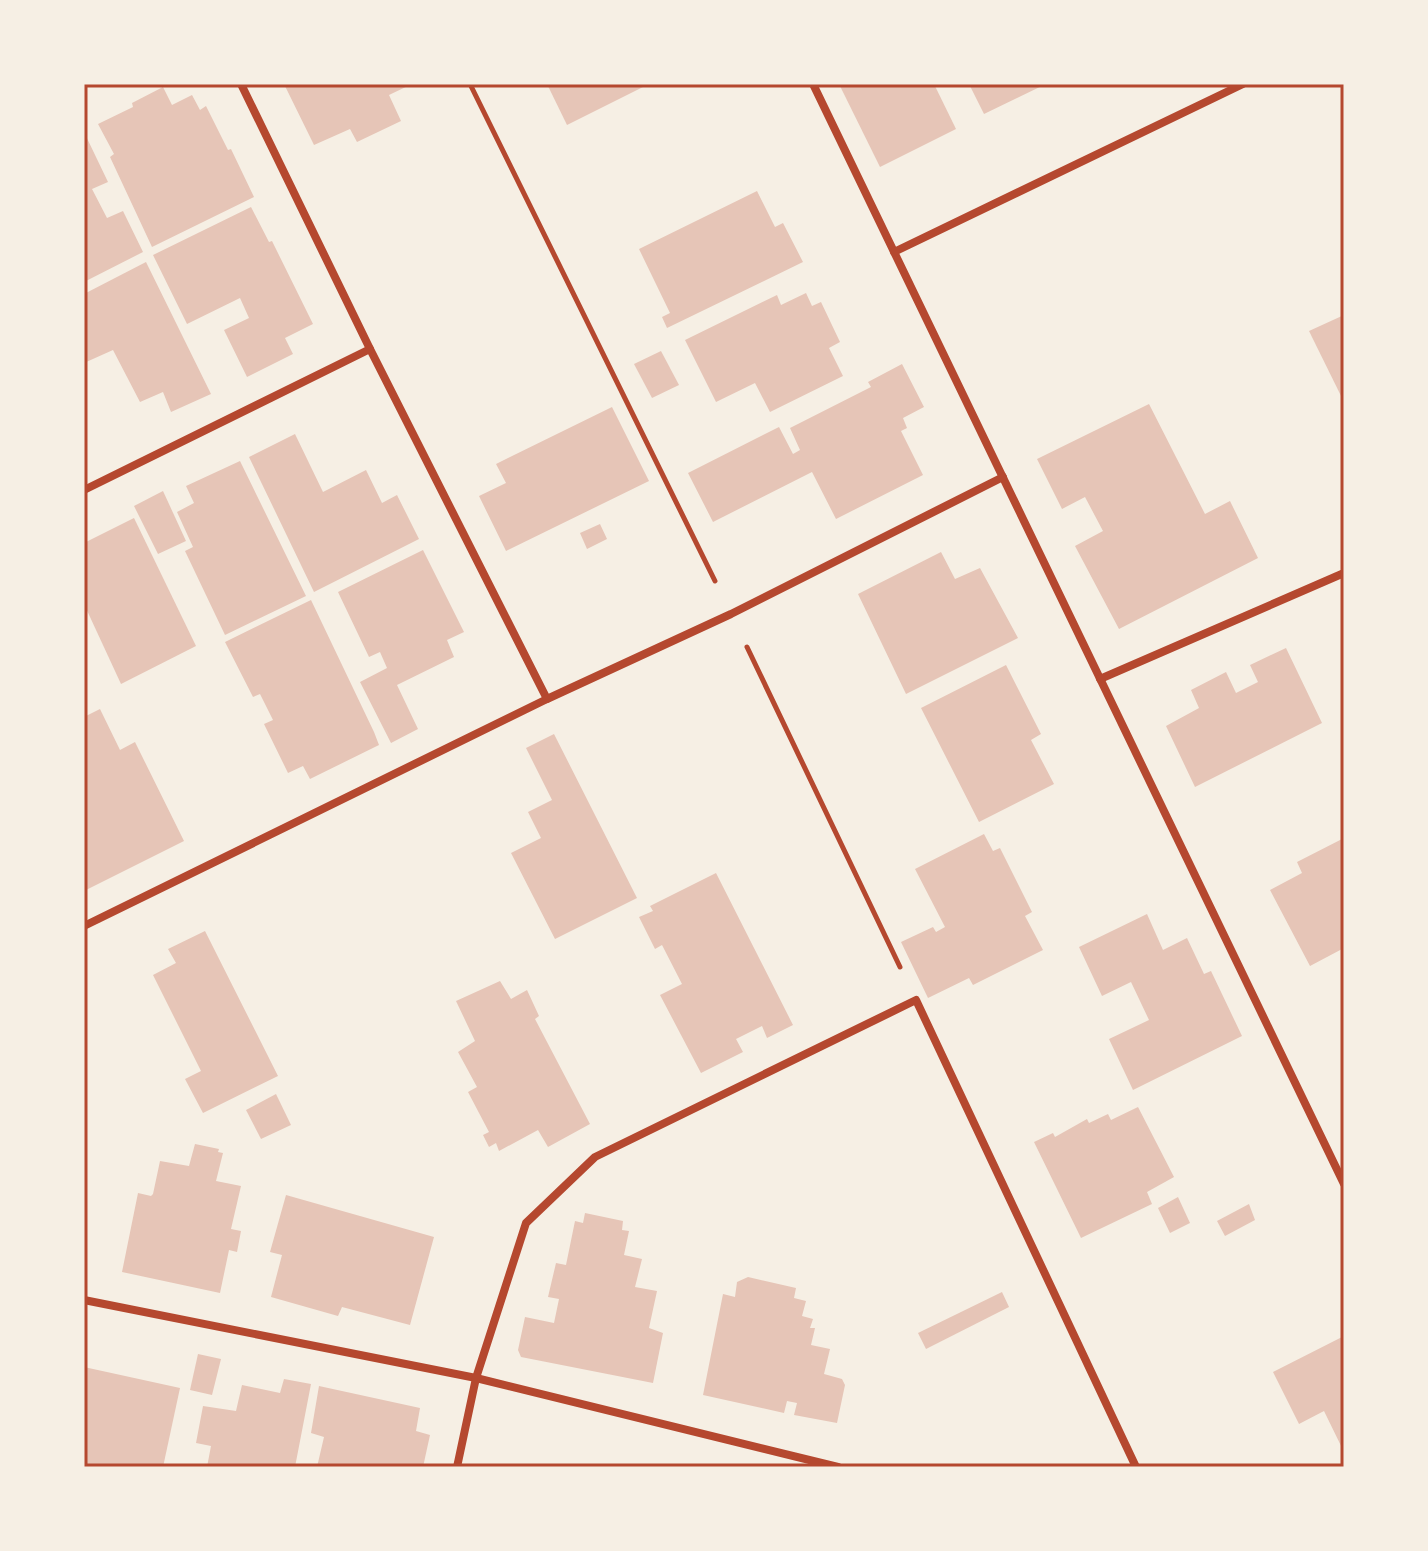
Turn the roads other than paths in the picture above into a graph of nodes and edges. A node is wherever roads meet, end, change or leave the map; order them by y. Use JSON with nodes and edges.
{"nodes":[{"id":1,"x":241,"y":84,"type":"edge"},
{"id":2,"x":813,"y":84,"type":"edge"},
{"id":3,"x":1243,"y":84,"type":"edge"},
{"id":4,"x":894,"y":252,"type":"junction"},
{"id":5,"x":370,"y":349,"type":"junction"},
{"id":6,"x":1003,"y":477,"type":"junction"},
{"id":7,"x":84,"y":490,"type":"edge"},
{"id":8,"x":1344,"y":573,"type":"edge"},
{"id":9,"x":1100,"y":679,"type":"junction"},
{"id":10,"x":547,"y":699,"type":"junction"},
{"id":11,"x":84,"y":926,"type":"edge"},
{"id":12,"x":1344,"y":1184,"type":"edge"},
{"id":13,"x":84,"y":1300,"type":"edge"},
{"id":14,"x":476,"y":1378,"type":"junction"},
{"id":15,"x":457,"y":1467,"type":"edge"},
{"id":16,"x":838,"y":1467,"type":"edge"},
{"id":17,"x":1136,"y":1467,"type":"edge"}],
"edges":[{"from":1,"to":5,"type":"street"},
{"from":2,"to":4,"type":"street"},
{"from":3,"to":4,"type":"street"},
{"from":4,"to":6,"type":"street"},
{"from":5,"to":7,"type":"street"},
{"from":5,"to":10,"type":"street"},
{"from":6,"to":9,"type":"street"},
{"from":6,"to":10,"type":"street"},
{"from":8,"to":9,"type":"street"},
{"from":9,"to":12,"type":"street"},
{"from":10,"to":11,"type":"street"},
{"from":13,"to":14,"type":"street"},
{"from":14,"to":15,"type":"street"},
{"from":14,"to":16,"type":"street"},
{"from":14,"to":17,"type":"street"}]}
